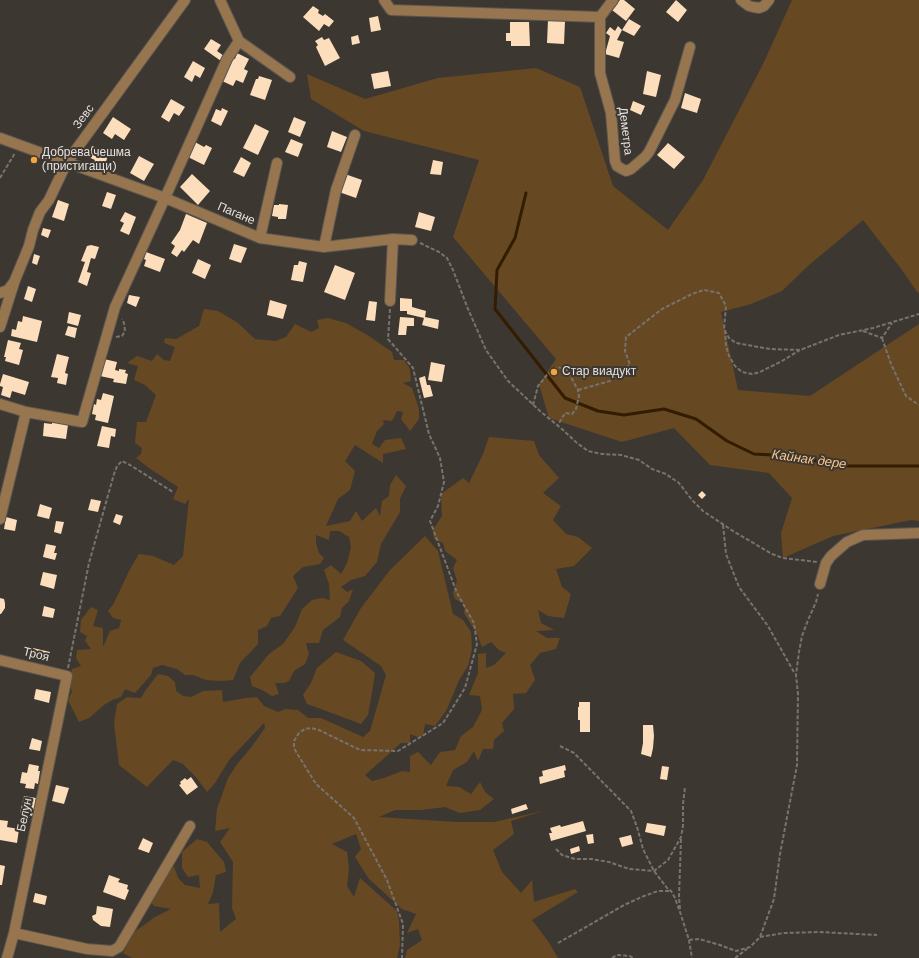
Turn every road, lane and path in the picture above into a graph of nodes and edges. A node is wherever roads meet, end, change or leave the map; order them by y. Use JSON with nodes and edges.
{"nodes":[{"id":1,"x":185,"y":0,"type":"edge"},
{"id":2,"x":220,"y":0,"type":"edge"},
{"id":3,"x":384,"y":0,"type":"edge"},
{"id":4,"x":613,"y":0,"type":"edge"},
{"id":5,"x":741,"y":0,"type":"edge"},
{"id":6,"x":769,"y":0,"type":"edge"},
{"id":7,"x":600,"y":17,"type":"junction"},
{"id":8,"x":239,"y":40,"type":"junction"},
{"id":9,"x":690,"y":47,"type":"dead end"},
{"id":10,"x":290,"y":77,"type":"dead end"},
{"id":11,"x":355,"y":135,"type":"dead end"},
{"id":12,"x":0,"y":138,"type":"edge"},
{"id":13,"x":19,"y":144,"type":"junction"},
{"id":14,"x":67,"y":162,"type":"junction"},
{"id":15,"x":277,"y":162,"type":"dead end"},
{"id":16,"x":0,"y":178,"type":"edge"},
{"id":17,"x":164,"y":198,"type":"junction"},
{"id":18,"x":260,"y":238,"type":"junction"},
{"id":19,"x":393,"y":239,"type":"junction"},
{"id":20,"x":412,"y":240,"type":"joint"},
{"id":21,"x":324,"y":248,"type":"junction"},
{"id":22,"x":16,"y":280,"type":"junction"},
{"id":23,"x":0,"y":293,"type":"edge"},
{"id":24,"x":390,"y":301,"type":"joint"},
{"id":25,"x":919,"y":314,"type":"edge"},
{"id":26,"x":892,"y":323,"type":"junction"},
{"id":27,"x":0,"y":327,"type":"edge"},
{"id":28,"x":724,"y":329,"type":"junction"},
{"id":29,"x":862,"y":331,"type":"junction"},
{"id":30,"x":882,"y":338,"type":"junction"},
{"id":31,"x":800,"y":350,"type":"junction"},
{"id":32,"x":578,"y":390,"type":"junction"},
{"id":33,"x":0,"y":404,"type":"edge"},
{"id":34,"x":533,"y":405,"type":"junction"},
{"id":35,"x":919,"y":405,"type":"edge"},
{"id":36,"x":26,"y":412,"type":"junction"},
{"id":37,"x":558,"y":425,"type":"junction"},
{"id":38,"x":173,"y":492,"type":"dead end"},
{"id":39,"x":0,"y":518,"type":"edge"},
{"id":40,"x":723,"y":524,"type":"junction"},
{"id":41,"x":919,"y":533,"type":"edge"},
{"id":42,"x":826,"y":563,"type":"junction"},
{"id":43,"x":820,"y":584,"type":"joint"},
{"id":44,"x":0,"y":660,"type":"edge"},
{"id":45,"x":796,"y":675,"type":"junction"},
{"id":46,"x":67,"y":676,"type":"junction"},
{"id":47,"x":560,"y":746,"type":"dead end"},
{"id":48,"x":685,"y":787,"type":"dead end"},
{"id":49,"x":190,"y":826,"type":"dead end"},
{"id":50,"x":681,"y":838,"type":"junction"},
{"id":51,"x":556,"y":849,"type":"dead end"},
{"id":52,"x":654,"y":871,"type":"junction"},
{"id":53,"x":671,"y":891,"type":"junction"},
{"id":54,"x":680,"y":912,"type":"junction"},
{"id":55,"x":14,"y":933,"type":"junction"},
{"id":56,"x":877,"y":935,"type":"dead end"},
{"id":57,"x":760,"y":937,"type":"junction"},
{"id":58,"x":689,"y":940,"type":"junction"},
{"id":59,"x":558,"y":943,"type":"dead end"},
{"id":60,"x":749,"y":948,"type":"junction"},
{"id":61,"x":7,"y":958,"type":"edge"},
{"id":62,"x":402,"y":958,"type":"edge"},
{"id":63,"x":612,"y":958,"type":"edge"},
{"id":64,"x":633,"y":958,"type":"edge"},
{"id":65,"x":692,"y":958,"type":"edge"},
{"id":66,"x":735,"y":958,"type":"edge"}],
"edges":[{"from":1,"to":14,"type":"street","name":"Зевс"},
{"from":2,"to":8,"type":"street"},
{"from":3,"to":7,"type":"street"},
{"from":4,"to":7,"type":"street"},
{"from":5,"to":6,"type":"street"},
{"from":7,"to":9,"type":"street","name":"Деметра"},
{"from":8,"to":10,"type":"street"},
{"from":8,"to":17,"type":"street"},
{"from":11,"to":21,"type":"street"},
{"from":12,"to":13,"type":"street","name":"Пагане"},
{"from":13,"to":14,"type":"street","name":"Пагане"},
{"from":13,"to":16,"type":"path"},
{"from":14,"to":17,"type":"street","name":"Пагане"},
{"from":14,"to":22,"type":"street","name":"Зевс"},
{"from":15,"to":18,"type":"street"},
{"from":17,"to":18,"type":"street","name":"Пагане"},
{"from":17,"to":36,"type":"street"},
{"from":18,"to":21,"type":"street","name":"Пагане"},
{"from":19,"to":20,"type":"street","name":"Пагане"},
{"from":19,"to":21,"type":"street","name":"Пагане"},
{"from":19,"to":24,"type":"street"},
{"from":20,"to":34,"type":"path"},
{"from":22,"to":23,"type":"street"},
{"from":22,"to":27,"type":"street","name":"Зевс"},
{"from":24,"to":62,"type":"path"},
{"from":25,"to":26,"type":"path"},
{"from":26,"to":29,"type":"path"},
{"from":26,"to":30,"type":"path"},
{"from":28,"to":31,"type":"path"},
{"from":28,"to":31,"type":"path"},
{"from":28,"to":32,"type":"path"},
{"from":29,"to":30,"type":"path"},
{"from":29,"to":31,"type":"path"},
{"from":30,"to":35,"type":"path"},
{"from":32,"to":34,"type":"path"},
{"from":32,"to":37,"type":"path"},
{"from":33,"to":36,"type":"street"},
{"from":34,"to":37,"type":"path"},
{"from":36,"to":39,"type":"street"},
{"from":37,"to":40,"type":"path"},
{"from":38,"to":46,"type":"path"},
{"from":40,"to":42,"type":"path"},
{"from":40,"to":45,"type":"path"},
{"from":41,"to":42,"type":"street"},
{"from":42,"to":43,"type":"street"},
{"from":43,"to":45,"type":"path"},
{"from":44,"to":46,"type":"street","name":"Троя"},
{"from":45,"to":57,"type":"path"},
{"from":46,"to":55,"type":"street","name":"Белун"},
{"from":47,"to":52,"type":"path"},
{"from":48,"to":50,"type":"path"},
{"from":49,"to":55,"type":"street"},
{"from":50,"to":52,"type":"path"},
{"from":50,"to":54,"type":"path"},
{"from":51,"to":52,"type":"path"},
{"from":52,"to":53,"type":"path"},
{"from":53,"to":54,"type":"path"},
{"from":53,"to":59,"type":"path"},
{"from":54,"to":58,"type":"path"},
{"from":55,"to":61,"type":"street","name":"Белун"},
{"from":56,"to":57,"type":"path"},
{"from":57,"to":60,"type":"path"},
{"from":58,"to":60,"type":"path"},
{"from":58,"to":65,"type":"path"},
{"from":60,"to":66,"type":"path"},
{"from":63,"to":64,"type":"path"}]}
